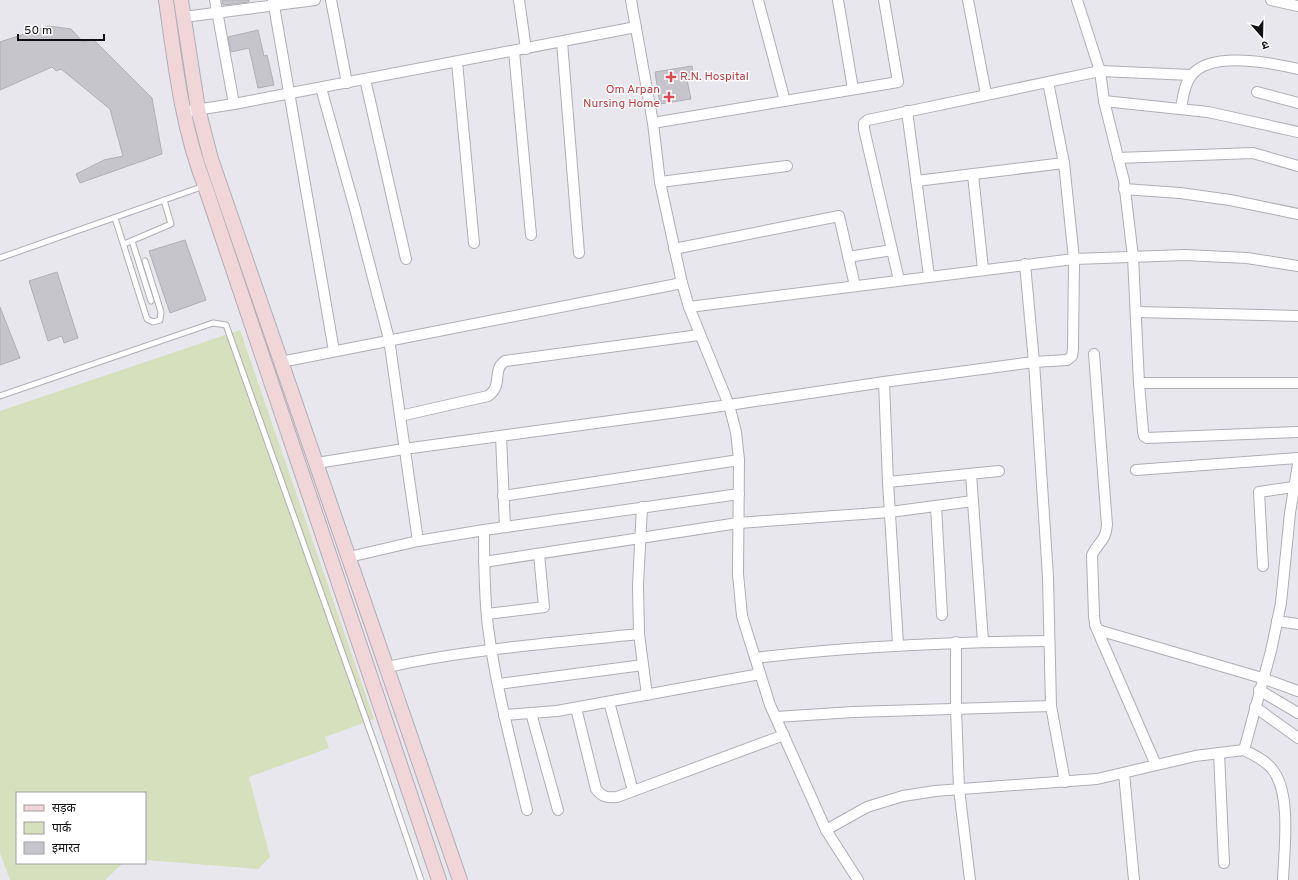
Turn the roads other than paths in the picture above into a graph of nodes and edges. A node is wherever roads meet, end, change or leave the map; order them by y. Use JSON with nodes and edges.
{"nodes":[{"id":1,"x":166,"y":0,"type":"edge"},
{"id":2,"x":181,"y":0,"type":"edge"},
{"id":3,"x":215,"y":0,"type":"edge"},
{"id":4,"x":314,"y":0,"type":"edge"},
{"id":5,"x":331,"y":0,"type":"edge"},
{"id":6,"x":519,"y":0,"type":"edge"},
{"id":7,"x":630,"y":0,"type":"edge"},
{"id":8,"x":758,"y":0,"type":"edge"},
{"id":9,"x":838,"y":0,"type":"edge"},
{"id":10,"x":884,"y":0,"type":"edge"},
{"id":11,"x":968,"y":0,"type":"edge"},
{"id":12,"x":1077,"y":0,"type":"edge"},
{"id":13,"x":1271,"y":0,"type":"edge"},
{"id":14,"x":274,"y":3,"type":"edge"},
{"id":15,"x":1298,"y":6,"type":"edge"},
{"id":16,"x":217,"y":13,"type":"junction"},
{"id":17,"x":184,"y":17,"type":"junction"},
{"id":18,"x":636,"y":27,"type":"junction"},
{"id":19,"x":562,"y":42,"type":"junction"},
{"id":20,"x":526,"y":49,"type":"junction"},
{"id":21,"x":514,"y":51,"type":"junction"},
{"id":22,"x":457,"y":62,"type":"junction"},
{"id":23,"x":1298,"y":69,"type":"edge"},
{"id":24,"x":1100,"y":71,"type":"junction"},
{"id":25,"x":1191,"y":76,"type":"junction"},
{"id":26,"x":365,"y":79,"type":"junction"},
{"id":27,"x":1048,"y":82,"type":"junction"},
{"id":28,"x":346,"y":83,"type":"junction"},
{"id":29,"x":321,"y":88,"type":"junction"},
{"id":30,"x":853,"y":89,"type":"junction"},
{"id":31,"x":1257,"y":92,"type":"dead end"},
{"id":32,"x":289,"y":94,"type":"junction"},
{"id":33,"x":986,"y":94,"type":"junction"},
{"id":34,"x":784,"y":101,"type":"junction"},
{"id":35,"x":1104,"y":101,"type":"junction"},
{"id":36,"x":1298,"y":103,"type":"edge"},
{"id":37,"x":234,"y":104,"type":"junction"},
{"id":38,"x":1181,"y":108,"type":"junction"},
{"id":39,"x":198,"y":109,"type":"junction"},
{"id":40,"x":907,"y":111,"type":"junction"},
{"id":41,"x":183,"y":112,"type":"junction"},
{"id":42,"x":653,"y":123,"type":"junction"},
{"id":43,"x":1298,"y":132,"type":"edge"},
{"id":44,"x":1118,"y":158,"type":"junction"},
{"id":45,"x":1064,"y":163,"type":"junction"},
{"id":46,"x":787,"y":166,"type":"dead end"},
{"id":47,"x":1298,"y":166,"type":"edge"},
{"id":48,"x":973,"y":175,"type":"junction"},
{"id":49,"x":916,"y":181,"type":"junction"},
{"id":50,"x":660,"y":182,"type":"junction"},
{"id":51,"x":205,"y":186,"type":"junction"},
{"id":52,"x":1124,"y":189,"type":"junction"},
{"id":53,"x":164,"y":200,"type":"junction"},
{"id":54,"x":1298,"y":214,"type":"edge"},
{"id":55,"x":116,"y":218,"type":"junction"},
{"id":56,"x":531,"y":235,"type":"dead end"},
{"id":57,"x":132,"y":241,"type":"junction"},
{"id":58,"x":474,"y":243,"type":"dead end"},
{"id":59,"x":124,"y":244,"type":"junction"},
{"id":60,"x":674,"y":249,"type":"junction"},
{"id":61,"x":892,"y":250,"type":"junction"},
{"id":62,"x":579,"y":253,"type":"dead end"},
{"id":63,"x":848,"y":257,"type":"junction"},
{"id":64,"x":1133,"y":257,"type":"junction"},
{"id":65,"x":0,"y":258,"type":"edge"},
{"id":66,"x":406,"y":259,"type":"dead end"},
{"id":67,"x":1074,"y":259,"type":"junction"},
{"id":68,"x":145,"y":260,"type":"dead end"},
{"id":69,"x":1025,"y":264,"type":"junction"},
{"id":70,"x":1298,"y":266,"type":"edge"},
{"id":71,"x":983,"y":269,"type":"junction"},
{"id":72,"x":929,"y":276,"type":"junction"},
{"id":73,"x":899,"y":280,"type":"junction"},
{"id":74,"x":682,"y":283,"type":"junction"},
{"id":75,"x":855,"y":286,"type":"junction"},
{"id":76,"x":151,"y":301,"type":"dead end"},
{"id":77,"x":689,"y":308,"type":"junction"},
{"id":78,"x":1136,"y":312,"type":"junction"},
{"id":79,"x":1298,"y":316,"type":"edge"},
{"id":80,"x":700,"y":335,"type":"junction"},
{"id":81,"x":389,"y":339,"type":"junction"},
{"id":82,"x":334,"y":351,"type":"junction"},
{"id":83,"x":1094,"y":354,"type":"dead end"},
{"id":84,"x":281,"y":362,"type":"junction"},
{"id":85,"x":1034,"y":362,"type":"junction"},
{"id":86,"x":884,"y":382,"type":"junction"},
{"id":87,"x":1139,"y":383,"type":"junction"},
{"id":88,"x":1298,"y":383,"type":"edge"},
{"id":89,"x":0,"y":396,"type":"edge"},
{"id":90,"x":729,"y":405,"type":"junction"},
{"id":91,"x":400,"y":416,"type":"junction"},
{"id":92,"x":1298,"y":432,"type":"edge"},
{"id":93,"x":501,"y":436,"type":"junction"},
{"id":94,"x":404,"y":449,"type":"junction"},
{"id":95,"x":1298,"y":458,"type":"edge"},
{"id":96,"x":739,"y":460,"type":"junction"},
{"id":97,"x":317,"y":463,"type":"junction"},
{"id":98,"x":1298,"y":464,"type":"edge"},
{"id":99,"x":1136,"y":470,"type":"dead end"},
{"id":100,"x":999,"y":471,"type":"dead end"},
{"id":101,"x":971,"y":474,"type":"junction"},
{"id":102,"x":888,"y":482,"type":"junction"},
{"id":103,"x":1293,"y":487,"type":"junction"},
{"id":104,"x":739,"y":494,"type":"junction"},
{"id":105,"x":503,"y":496,"type":"junction"},
{"id":106,"x":973,"y":501,"type":"junction"},
{"id":107,"x":936,"y":506,"type":"junction"},
{"id":108,"x":642,"y":507,"type":"junction"},
{"id":109,"x":890,"y":512,"type":"junction"},
{"id":110,"x":1294,"y":513,"type":"edge"},
{"id":111,"x":738,"y":523,"type":"junction"},
{"id":112,"x":505,"y":527,"type":"junction"},
{"id":113,"x":484,"y":530,"type":"junction"},
{"id":114,"x":640,"y":538,"type":"junction"},
{"id":115,"x":418,"y":541,"type":"junction"},
{"id":116,"x":538,"y":554,"type":"junction"},
{"id":117,"x":349,"y":557,"type":"junction"},
{"id":118,"x":484,"y":562,"type":"junction"},
{"id":119,"x":1263,"y":566,"type":"dead end"},
{"id":120,"x":487,"y":614,"type":"junction"},
{"id":121,"x":942,"y":615,"type":"dead end"},
{"id":122,"x":1277,"y":621,"type":"junction"},
{"id":123,"x":1095,"y":624,"type":"junction"},
{"id":124,"x":1298,"y":624,"type":"edge"},
{"id":125,"x":639,"y":634,"type":"junction"},
{"id":126,"x":983,"y":641,"type":"junction"},
{"id":127,"x":1049,"y":641,"type":"junction"},
{"id":128,"x":956,"y":642,"type":"junction"},
{"id":129,"x":898,"y":644,"type":"junction"},
{"id":130,"x":491,"y":649,"type":"junction"},
{"id":131,"x":755,"y":658,"type":"junction"},
{"id":132,"x":643,"y":665,"type":"junction"},
{"id":133,"x":387,"y":667,"type":"junction"},
{"id":134,"x":760,"y":674,"type":"junction"},
{"id":135,"x":1262,"y":678,"type":"junction"},
{"id":136,"x":498,"y":684,"type":"junction"},
{"id":137,"x":1259,"y":690,"type":"junction"},
{"id":138,"x":1298,"y":691,"type":"edge"},
{"id":139,"x":647,"y":695,"type":"junction"},
{"id":140,"x":609,"y":702,"type":"junction"},
{"id":141,"x":1051,"y":706,"type":"junction"},
{"id":142,"x":1255,"y":707,"type":"junction"},
{"id":143,"x":576,"y":708,"type":"junction"},
{"id":144,"x":956,"y":709,"type":"junction"},
{"id":145,"x":531,"y":713,"type":"junction"},
{"id":146,"x":1298,"y":713,"type":"edge"},
{"id":147,"x":504,"y":715,"type":"junction"},
{"id":148,"x":776,"y":717,"type":"junction"},
{"id":149,"x":784,"y":735,"type":"junction"},
{"id":150,"x":1298,"y":738,"type":"edge"},
{"id":151,"x":1244,"y":750,"type":"junction"},
{"id":152,"x":1219,"y":753,"type":"junction"},
{"id":153,"x":1156,"y":765,"type":"junction"},
{"id":154,"x":1124,"y":772,"type":"junction"},
{"id":155,"x":1066,"y":782,"type":"junction"},
{"id":156,"x":959,"y":789,"type":"junction"},
{"id":157,"x":633,"y":791,"type":"junction"},
{"id":158,"x":527,"y":810,"type":"dead end"},
{"id":159,"x":558,"y":810,"type":"dead end"},
{"id":160,"x":826,"y":830,"type":"junction"},
{"id":161,"x":1224,"y":863,"type":"dead end"},
{"id":162,"x":421,"y":880,"type":"edge"},
{"id":163,"x":439,"y":880,"type":"edge"},
{"id":164,"x":460,"y":880,"type":"edge"},
{"id":165,"x":858,"y":880,"type":"edge"},
{"id":166,"x":970,"y":880,"type":"edge"},
{"id":167,"x":1134,"y":880,"type":"edge"},
{"id":168,"x":1284,"y":880,"type":"edge"}],
"edges":[{"from":1,"to":41,"type":"street"},
{"from":2,"to":17,"type":"street"},
{"from":3,"to":16,"type":"street"},
{"from":4,"to":14,"type":"street"},
{"from":5,"to":28,"type":"street"},
{"from":6,"to":20,"type":"street"},
{"from":7,"to":18,"type":"street"},
{"from":8,"to":34,"type":"street"},
{"from":9,"to":30,"type":"street"},
{"from":10,"to":30,"type":"street"},
{"from":11,"to":33,"type":"street"},
{"from":12,"to":24,"type":"street"},
{"from":13,"to":15,"type":"street"},
{"from":14,"to":16,"type":"street"},
{"from":14,"to":32,"type":"street"},
{"from":16,"to":17,"type":"street"},
{"from":16,"to":37,"type":"street"},
{"from":17,"to":39,"type":"street"},
{"from":18,"to":19,"type":"street"},
{"from":18,"to":42,"type":"street"},
{"from":19,"to":20,"type":"street"},
{"from":19,"to":62,"type":"street"},
{"from":20,"to":21,"type":"street"},
{"from":21,"to":22,"type":"street"},
{"from":21,"to":56,"type":"street"},
{"from":22,"to":26,"type":"street"},
{"from":22,"to":58,"type":"street"},
{"from":23,"to":25,"type":"street"},
{"from":24,"to":25,"type":"street"},
{"from":24,"to":27,"type":"street"},
{"from":24,"to":35,"type":"street"},
{"from":25,"to":38,"type":"street"},
{"from":26,"to":28,"type":"street"},
{"from":26,"to":66,"type":"street"},
{"from":27,"to":33,"type":"street"},
{"from":27,"to":45,"type":"street"},
{"from":28,"to":29,"type":"street"},
{"from":29,"to":32,"type":"street"},
{"from":29,"to":81,"type":"street"},
{"from":30,"to":34,"type":"street"},
{"from":31,"to":36,"type":"street"},
{"from":32,"to":37,"type":"street"},
{"from":32,"to":82,"type":"street"},
{"from":33,"to":40,"type":"street"},
{"from":34,"to":42,"type":"street"},
{"from":35,"to":38,"type":"street"},
{"from":35,"to":44,"type":"street"},
{"from":37,"to":39,"type":"street"},
{"from":38,"to":43,"type":"street"},
{"from":39,"to":41,"type":"street"},
{"from":39,"to":84,"type":"street"},
{"from":40,"to":49,"type":"street"},
{"from":40,"to":61,"type":"street"},
{"from":41,"to":51,"type":"street"},
{"from":42,"to":50,"type":"street"},
{"from":44,"to":47,"type":"street"},
{"from":44,"to":52,"type":"street"},
{"from":45,"to":48,"type":"street"},
{"from":45,"to":67,"type":"street"},
{"from":46,"to":50,"type":"street"},
{"from":48,"to":49,"type":"street"},
{"from":48,"to":71,"type":"street"},
{"from":49,"to":72,"type":"street"},
{"from":50,"to":60,"type":"street"},
{"from":51,"to":53,"type":"lane"},
{"from":51,"to":163,"type":"street"},
{"from":52,"to":54,"type":"street"},
{"from":52,"to":64,"type":"street"},
{"from":53,"to":55,"type":"lane"},
{"from":53,"to":57,"type":"lane"},
{"from":55,"to":59,"type":"lane"},
{"from":55,"to":65,"type":"lane"},
{"from":57,"to":59,"type":"lane"},
{"from":57,"to":76,"type":"lane"},
{"from":59,"to":68,"type":"lane"},
{"from":60,"to":63,"type":"street"},
{"from":60,"to":74,"type":"street"},
{"from":61,"to":63,"type":"street"},
{"from":61,"to":73,"type":"street"},
{"from":63,"to":75,"type":"street"},
{"from":64,"to":67,"type":"street"},
{"from":64,"to":70,"type":"street"},
{"from":64,"to":78,"type":"street"},
{"from":67,"to":69,"type":"street"},
{"from":67,"to":85,"type":"street"},
{"from":69,"to":71,"type":"street"},
{"from":69,"to":85,"type":"street"},
{"from":71,"to":72,"type":"street"},
{"from":72,"to":73,"type":"street"},
{"from":73,"to":75,"type":"street"},
{"from":74,"to":77,"type":"street"},
{"from":74,"to":81,"type":"street"},
{"from":75,"to":77,"type":"street"},
{"from":77,"to":80,"type":"street"},
{"from":78,"to":79,"type":"street"},
{"from":78,"to":87,"type":"street"},
{"from":80,"to":90,"type":"street"},
{"from":80,"to":91,"type":"street"},
{"from":81,"to":82,"type":"street"},
{"from":81,"to":91,"type":"street"},
{"from":82,"to":84,"type":"street"},
{"from":83,"to":123,"type":"street"},
{"from":84,"to":97,"type":"street"},
{"from":85,"to":86,"type":"street"},
{"from":85,"to":127,"type":"street"},
{"from":86,"to":90,"type":"street"},
{"from":86,"to":102,"type":"street"},
{"from":87,"to":88,"type":"street"},
{"from":87,"to":92,"type":"street"},
{"from":89,"to":162,"type":"lane"},
{"from":90,"to":93,"type":"street"},
{"from":90,"to":96,"type":"street"},
{"from":91,"to":94,"type":"street"},
{"from":93,"to":94,"type":"street"},
{"from":93,"to":105,"type":"street"},
{"from":94,"to":97,"type":"street"},
{"from":94,"to":115,"type":"street"},
{"from":95,"to":99,"type":"street"},
{"from":96,"to":104,"type":"street"},
{"from":96,"to":105,"type":"street"},
{"from":97,"to":117,"type":"street"},
{"from":98,"to":103,"type":"street"},
{"from":100,"to":101,"type":"street"},
{"from":101,"to":102,"type":"street"},
{"from":101,"to":106,"type":"street"},
{"from":102,"to":109,"type":"street"},
{"from":103,"to":110,"type":"street"},
{"from":103,"to":119,"type":"street"},
{"from":104,"to":108,"type":"street"},
{"from":104,"to":111,"type":"street"},
{"from":105,"to":112,"type":"street"},
{"from":106,"to":107,"type":"street"},
{"from":106,"to":126,"type":"street"},
{"from":107,"to":109,"type":"street"},
{"from":107,"to":121,"type":"street"},
{"from":108,"to":112,"type":"street"},
{"from":108,"to":114,"type":"street"},
{"from":109,"to":111,"type":"street"},
{"from":109,"to":129,"type":"street"},
{"from":110,"to":122,"type":"street"},
{"from":111,"to":114,"type":"street"},
{"from":111,"to":131,"type":"street"},
{"from":112,"to":113,"type":"street"},
{"from":113,"to":115,"type":"street"},
{"from":113,"to":118,"type":"street"},
{"from":114,"to":116,"type":"street"},
{"from":114,"to":125,"type":"street"},
{"from":115,"to":117,"type":"street"},
{"from":116,"to":118,"type":"street"},
{"from":116,"to":120,"type":"street"},
{"from":117,"to":133,"type":"street"},
{"from":118,"to":120,"type":"street"},
{"from":120,"to":130,"type":"street"},
{"from":122,"to":124,"type":"street"},
{"from":122,"to":135,"type":"street"},
{"from":123,"to":135,"type":"street"},
{"from":123,"to":153,"type":"street"},
{"from":125,"to":130,"type":"street"},
{"from":125,"to":132,"type":"street"},
{"from":126,"to":127,"type":"street"},
{"from":126,"to":128,"type":"street"},
{"from":127,"to":141,"type":"street"},
{"from":128,"to":129,"type":"street"},
{"from":128,"to":144,"type":"street"},
{"from":129,"to":131,"type":"street"},
{"from":130,"to":133,"type":"street"},
{"from":130,"to":136,"type":"street"},
{"from":131,"to":134,"type":"street"},
{"from":132,"to":136,"type":"street"},
{"from":132,"to":139,"type":"street"},
{"from":133,"to":164,"type":"street"},
{"from":134,"to":139,"type":"street"},
{"from":134,"to":148,"type":"street"},
{"from":135,"to":137,"type":"street"},
{"from":135,"to":138,"type":"street"},
{"from":136,"to":147,"type":"street"},
{"from":137,"to":142,"type":"street"},
{"from":137,"to":146,"type":"street"},
{"from":139,"to":140,"type":"street"},
{"from":140,"to":143,"type":"street"},
{"from":140,"to":157,"type":"street"},
{"from":141,"to":144,"type":"street"},
{"from":141,"to":155,"type":"street"},
{"from":142,"to":150,"type":"street"},
{"from":142,"to":151,"type":"street"},
{"from":143,"to":145,"type":"street"},
{"from":143,"to":157,"type":"street"},
{"from":144,"to":148,"type":"street"},
{"from":144,"to":156,"type":"street"},
{"from":145,"to":147,"type":"street"},
{"from":145,"to":159,"type":"street"},
{"from":147,"to":158,"type":"street"},
{"from":148,"to":149,"type":"street"},
{"from":149,"to":157,"type":"street"},
{"from":149,"to":160,"type":"street"},
{"from":151,"to":152,"type":"street"},
{"from":151,"to":168,"type":"street"},
{"from":152,"to":153,"type":"street"},
{"from":152,"to":161,"type":"street"},
{"from":153,"to":154,"type":"street"},
{"from":154,"to":155,"type":"street"},
{"from":154,"to":167,"type":"street"},
{"from":155,"to":156,"type":"street"},
{"from":156,"to":160,"type":"street"},
{"from":156,"to":166,"type":"street"},
{"from":160,"to":165,"type":"street"}]}
